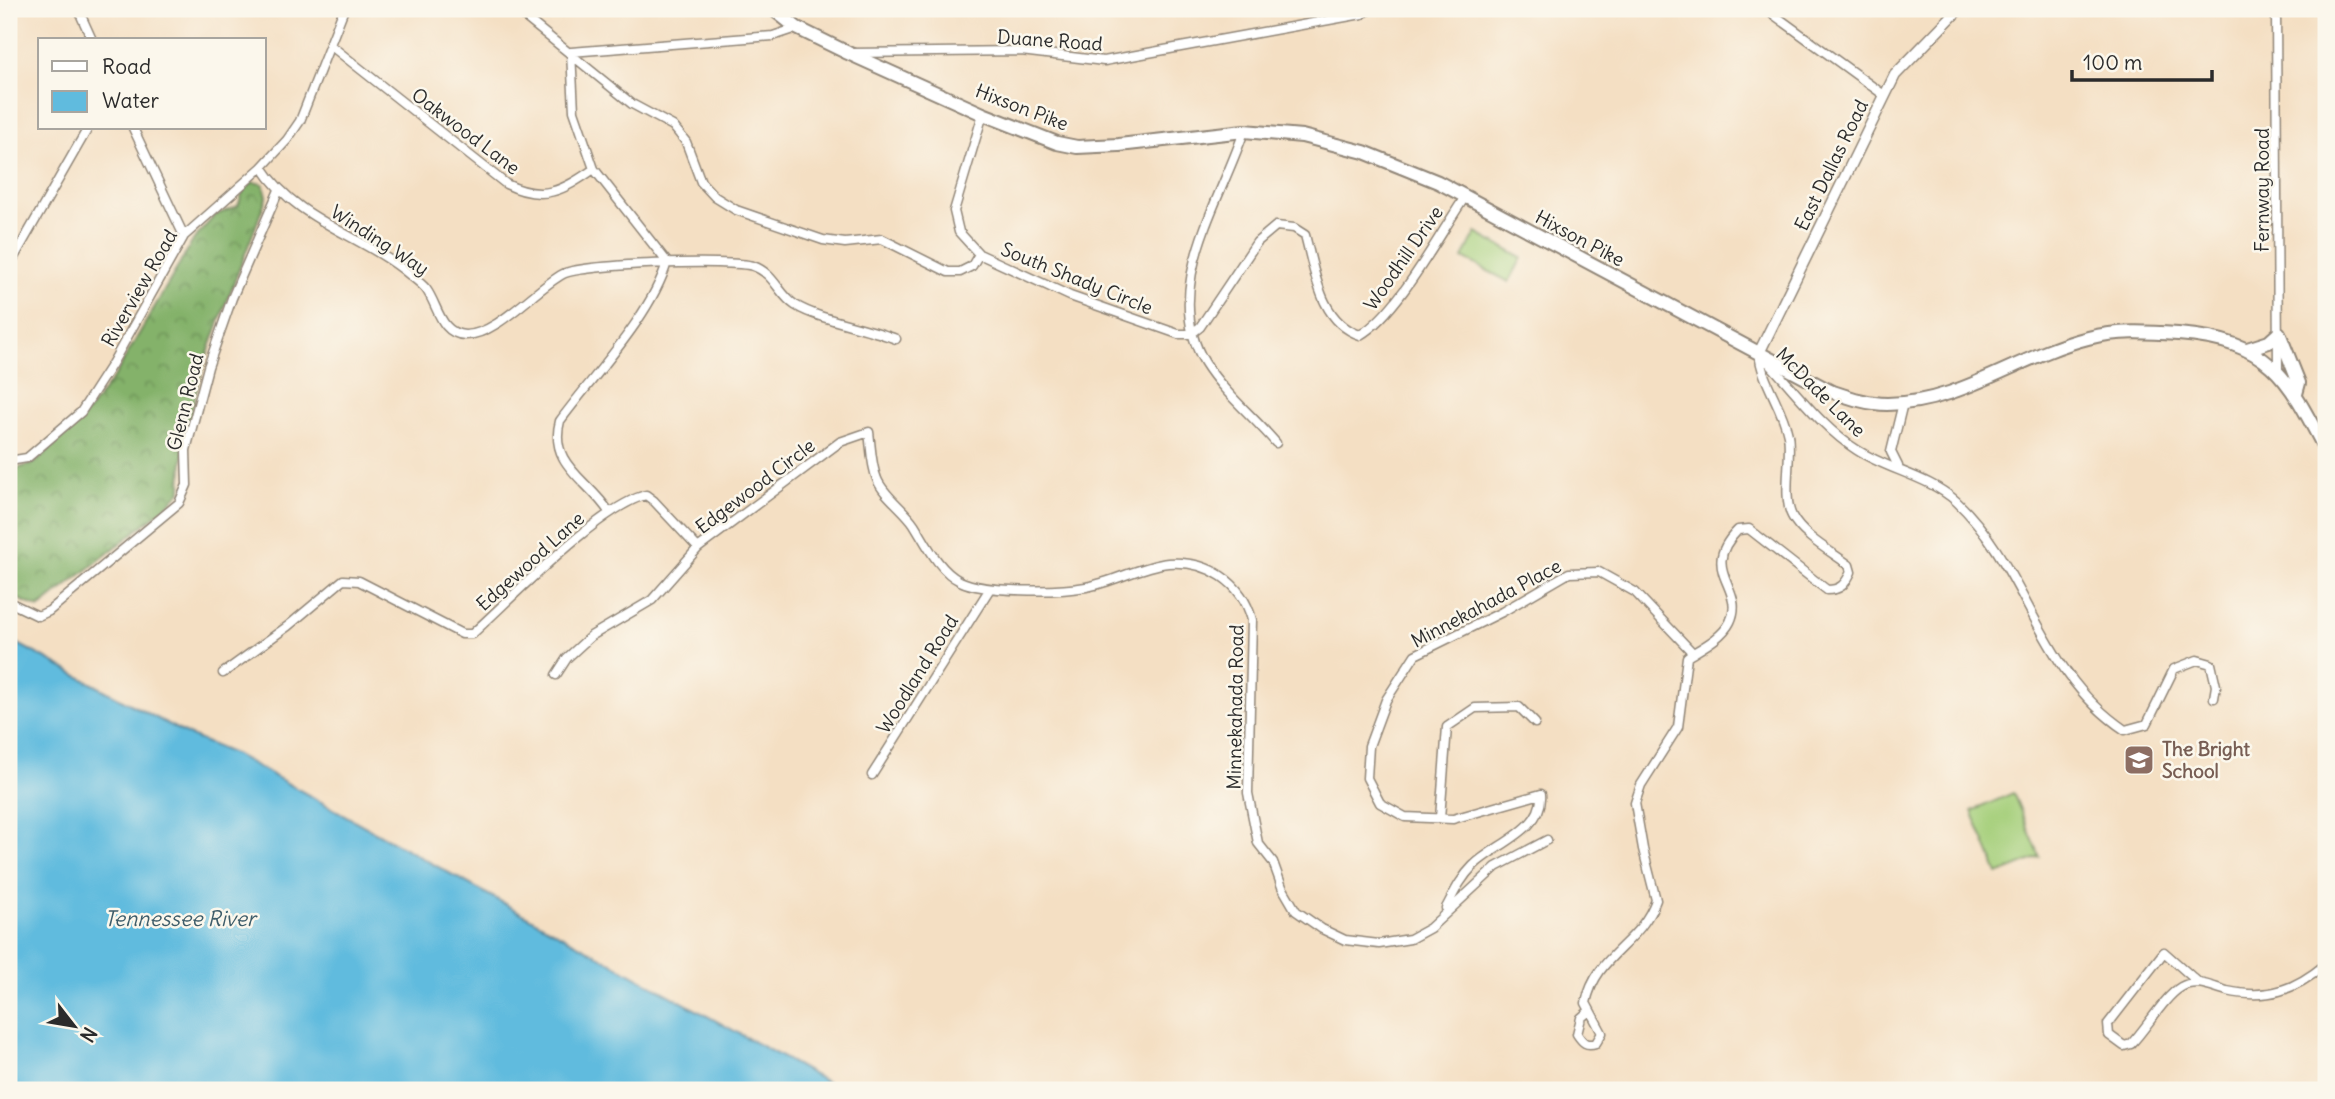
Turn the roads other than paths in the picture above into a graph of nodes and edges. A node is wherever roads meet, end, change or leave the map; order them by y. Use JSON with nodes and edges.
{"nodes":[{"id":1,"x":78,"y":9,"type":"edge"},
{"id":2,"x":344,"y":9,"type":"edge"},
{"id":3,"x":515,"y":9,"type":"edge"},
{"id":4,"x":773,"y":9,"type":"edge"},
{"id":5,"x":1370,"y":9,"type":"edge"},
{"id":6,"x":1766,"y":9,"type":"edge"},
{"id":7,"x":1959,"y":9,"type":"edge"},
{"id":8,"x":2276,"y":9,"type":"edge"},
{"id":9,"x":797,"y":27,"type":"junction"},
{"id":10,"x":91,"y":38,"type":"edge"},
{"id":11,"x":330,"y":45,"type":"junction"},
{"id":12,"x":571,"y":52,"type":"junction"},
{"id":13,"x":848,"y":53,"type":"junction"},
{"id":14,"x":1884,"y":95,"type":"junction"},
{"id":15,"x":983,"y":114,"type":"junction"},
{"id":16,"x":87,"y":130,"type":"edge"},
{"id":17,"x":134,"y":130,"type":"edge"},
{"id":18,"x":1244,"y":131,"type":"junction"},
{"id":19,"x":262,"y":167,"type":"junction"},
{"id":20,"x":594,"y":170,"type":"junction"},
{"id":21,"x":279,"y":190,"type":"junction"},
{"id":22,"x":1465,"y":197,"type":"junction"},
{"id":23,"x":184,"y":236,"type":"junction"},
{"id":24,"x":979,"y":254,"type":"junction"},
{"id":25,"x":667,"y":262,"type":"junction"},
{"id":26,"x":9,"y":266,"type":"edge"},
{"id":27,"x":2279,"y":333,"type":"junction"},
{"id":28,"x":1191,"y":334,"type":"junction"},
{"id":29,"x":896,"y":339,"type":"dead end"},
{"id":30,"x":2247,"y":349,"type":"junction"},
{"id":31,"x":1759,"y":353,"type":"junction"},
{"id":32,"x":2278,"y":371,"type":"junction"},
{"id":33,"x":2297,"y":394,"type":"junction"},
{"id":34,"x":1903,"y":403,"type":"junction"},
{"id":35,"x":869,"y":432,"type":"joint"},
{"id":36,"x":1276,"y":443,"type":"dead end"},
{"id":37,"x":2326,"y":451,"type":"edge"},
{"id":38,"x":9,"y":461,"type":"edge"},
{"id":39,"x":1900,"y":470,"type":"junction"},
{"id":40,"x":609,"y":512,"type":"junction"},
{"id":41,"x":698,"y":548,"type":"junction"},
{"id":42,"x":989,"y":590,"type":"junction"},
{"id":43,"x":9,"y":601,"type":"edge"},
{"id":44,"x":1693,"y":653,"type":"junction"},
{"id":45,"x":223,"y":673,"type":"dead end"},
{"id":46,"x":556,"y":675,"type":"dead end"},
{"id":47,"x":2214,"y":698,"type":"dead end"},
{"id":48,"x":1535,"y":723,"type":"dead end"},
{"id":49,"x":872,"y":775,"type":"dead end"},
{"id":50,"x":1440,"y":818,"type":"junction"},
{"id":51,"x":1547,"y":840,"type":"dead end"},
{"id":52,"x":1444,"y":914,"type":"junction"},
{"id":53,"x":2326,"y":964,"type":"edge"},
{"id":54,"x":2199,"y":983,"type":"junction"},
{"id":55,"x":1588,"y":1012,"type":"dead end"}],
"edges":[{"from":1,"to":10,"type":"street"},
{"from":2,"to":11,"type":"street","name":"Riverview Road"},
{"from":3,"to":12,"type":"street"},
{"from":4,"to":9,"type":"main road","name":"Hixson Pike"},
{"from":5,"to":13,"type":"street","name":"Duane Road"},
{"from":6,"to":14,"type":"street"},
{"from":7,"to":14,"type":"street","name":"East Dallas Road"},
{"from":8,"to":27,"type":"street","name":"Fernway Road"},
{"from":9,"to":12,"type":"street"},
{"from":9,"to":13,"type":"main road","name":"Hixson Pike"},
{"from":11,"to":19,"type":"street","name":"Riverview Road"},
{"from":11,"to":20,"type":"street","name":"Oakwood Lane"},
{"from":12,"to":20,"type":"street"},
{"from":12,"to":24,"type":"street"},
{"from":13,"to":15,"type":"main road","name":"Hixson Pike"},
{"from":14,"to":31,"type":"street","name":"East Dallas Road"},
{"from":15,"to":18,"type":"main road","name":"Hixson Pike"},
{"from":15,"to":24,"type":"street","name":"South Shady Circle"},
{"from":16,"to":26,"type":"street"},
{"from":17,"to":23,"type":"street"},
{"from":18,"to":22,"type":"main road","name":"Hixson Pike"},
{"from":18,"to":28,"type":"street"},
{"from":19,"to":21,"type":"street","name":"Winding Way"},
{"from":19,"to":23,"type":"street","name":"Riverview Road"},
{"from":20,"to":25,"type":"street"},
{"from":21,"to":25,"type":"street","name":"Winding Way"},
{"from":21,"to":43,"type":"street","name":"Glenn Road"},
{"from":22,"to":28,"type":"street","name":"Woodhill Drive"},
{"from":22,"to":31,"type":"main road","name":"Hixson Pike"},
{"from":23,"to":38,"type":"street","name":"Riverview Road"},
{"from":24,"to":28,"type":"street","name":"South Shady Circle"},
{"from":25,"to":29,"type":"street"},
{"from":25,"to":40,"type":"street"},
{"from":27,"to":30,"type":"main road"},
{"from":27,"to":32,"type":"street","name":"Fernway Road"},
{"from":27,"to":33,"type":"main road"},
{"from":28,"to":36,"type":"street"},
{"from":30,"to":32,"type":"main road","name":"Hixson Pike"},
{"from":30,"to":34,"type":"main road","name":"Hixson Pike"},
{"from":31,"to":34,"type":"main road","name":"Hixson Pike"},
{"from":31,"to":39,"type":"street","name":"McDade Lane"},
{"from":31,"to":44,"type":"street"},
{"from":32,"to":33,"type":"main road","name":"Hixson Pike"},
{"from":33,"to":37,"type":"main road","name":"Hixson Pike"},
{"from":34,"to":39,"type":"street"},
{"from":35,"to":41,"type":"street","name":"Edgewood Circle"},
{"from":35,"to":42,"type":"street","name":"Minnekahada Road"},
{"from":39,"to":47,"type":"street","name":"McDade Lane"},
{"from":40,"to":41,"type":"street","name":"Edgewood Circle"},
{"from":40,"to":45,"type":"street","name":"Edgewood Lane"},
{"from":41,"to":46,"type":"street"},
{"from":42,"to":49,"type":"street","name":"Woodland Road"},
{"from":42,"to":52,"type":"street","name":"Minnekahada Road"},
{"from":44,"to":50,"type":"street","name":"Minnekahada Place"},
{"from":44,"to":55,"type":"street"},
{"from":48,"to":50,"type":"street"},
{"from":50,"to":52,"type":"street","name":"Minnekahada Place"},
{"from":51,"to":52,"type":"street","name":"Minnekahada Road"},
{"from":53,"to":54,"type":"street"},
{"from":54,"to":54,"type":"street"}]}
